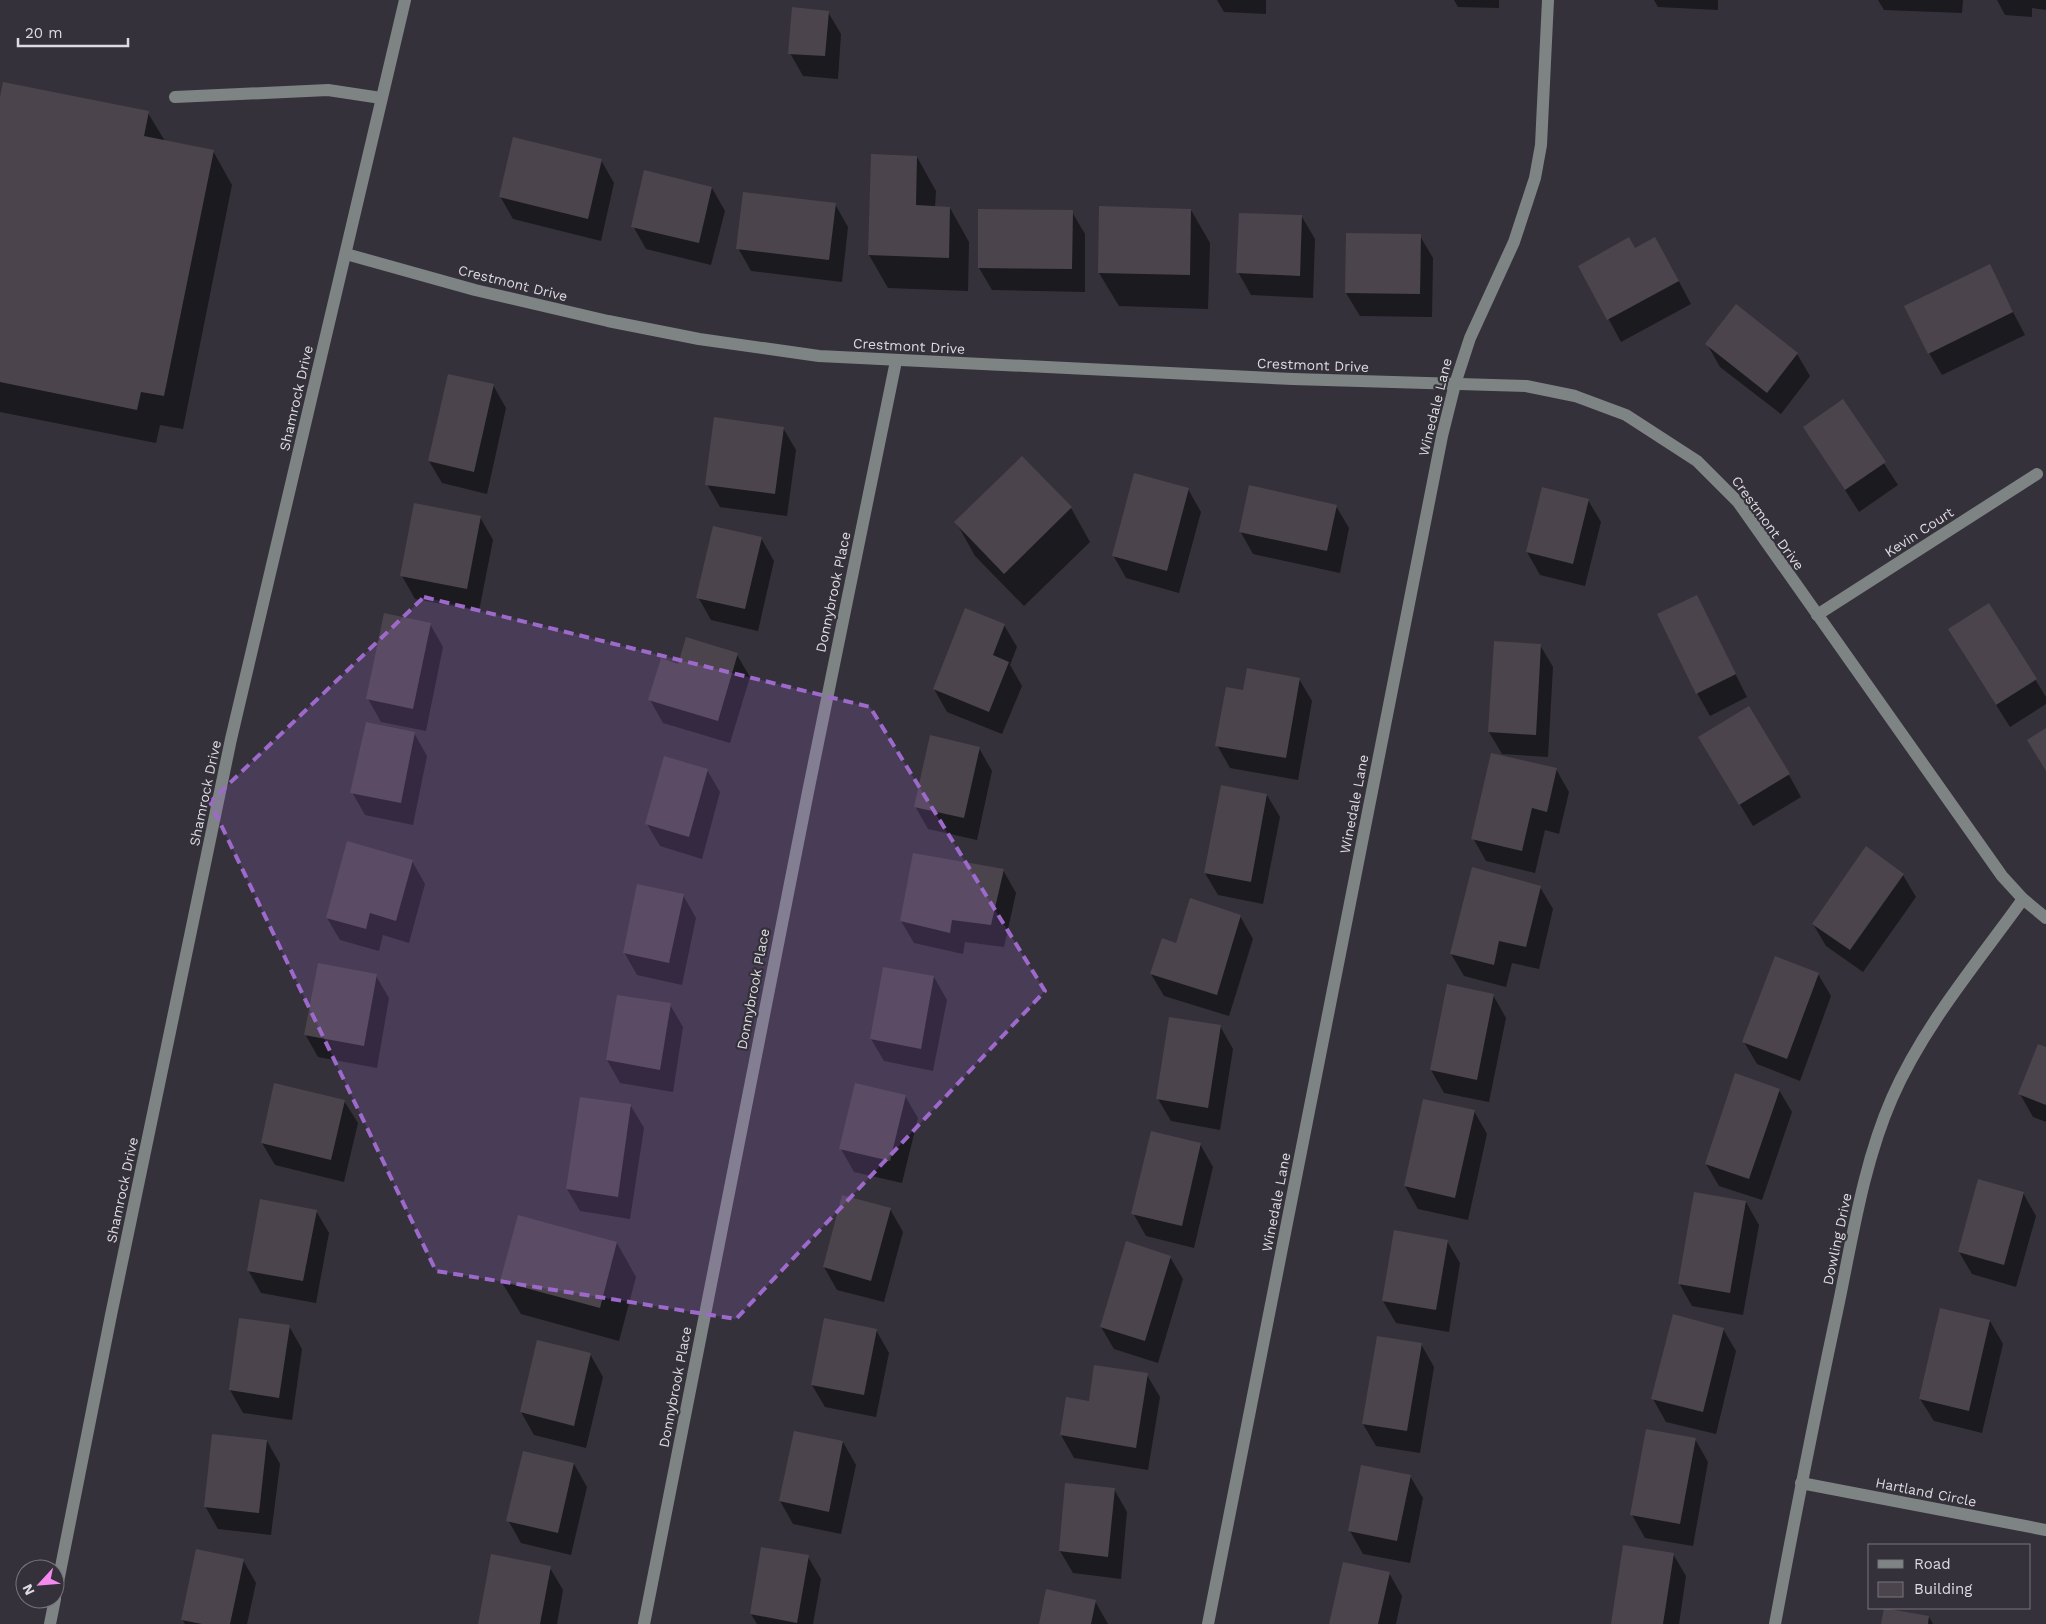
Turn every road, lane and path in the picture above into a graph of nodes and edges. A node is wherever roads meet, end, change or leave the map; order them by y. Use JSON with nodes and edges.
{"nodes":[{"id":1,"x":405,"y":0,"type":"edge"},
{"id":2,"x":1548,"y":0,"type":"edge"},
{"id":3,"x":175,"y":97,"type":"dead end"},
{"id":4,"x":381,"y":98,"type":"junction"},
{"id":5,"x":346,"y":254,"type":"junction"},
{"id":6,"x":896,"y":361,"type":"junction"},
{"id":7,"x":1455,"y":384,"type":"junction"},
{"id":8,"x":2037,"y":474,"type":"dead end"},
{"id":9,"x":1816,"y":615,"type":"junction"},
{"id":10,"x":2023,"y":899,"type":"junction"},
{"id":11,"x":2046,"y":918,"type":"edge"},
{"id":12,"x":1801,"y":1484,"type":"junction"},
{"id":13,"x":2046,"y":1530,"type":"edge"},
{"id":14,"x":63,"y":1559,"type":"edge"},
{"id":15,"x":53,"y":1609,"type":"edge"},
{"id":16,"x":50,"y":1624,"type":"edge"},
{"id":17,"x":644,"y":1624,"type":"edge"},
{"id":18,"x":1208,"y":1624,"type":"edge"},
{"id":19,"x":1775,"y":1624,"type":"edge"}],
"edges":[{"from":1,"to":4,"type":"street","name":"Shamrock Drive"},
{"from":2,"to":7,"type":"street","name":"Winedale Lane"},
{"from":3,"to":4,"type":"street"},
{"from":4,"to":5,"type":"street","name":"Shamrock Drive"},
{"from":5,"to":6,"type":"street","name":"Crestmont Drive"},
{"from":5,"to":14,"type":"street","name":"Shamrock Drive"},
{"from":6,"to":7,"type":"street","name":"Crestmont Drive"},
{"from":6,"to":17,"type":"street","name":"Donnybrook Place"},
{"from":7,"to":9,"type":"street","name":"Crestmont Drive"},
{"from":7,"to":18,"type":"street","name":"Winedale Lane"},
{"from":8,"to":9,"type":"street","name":"Kevin Court"},
{"from":9,"to":10,"type":"street","name":"Crestmont Drive"},
{"from":10,"to":11,"type":"street","name":"Crestmont Drive"},
{"from":10,"to":12,"type":"street","name":"Dowling Drive"},
{"from":12,"to":13,"type":"street","name":"Hartland Circle"},
{"from":12,"to":19,"type":"street","name":"Dowling Drive"},
{"from":15,"to":16,"type":"street","name":"Shamrock Drive"}]}
